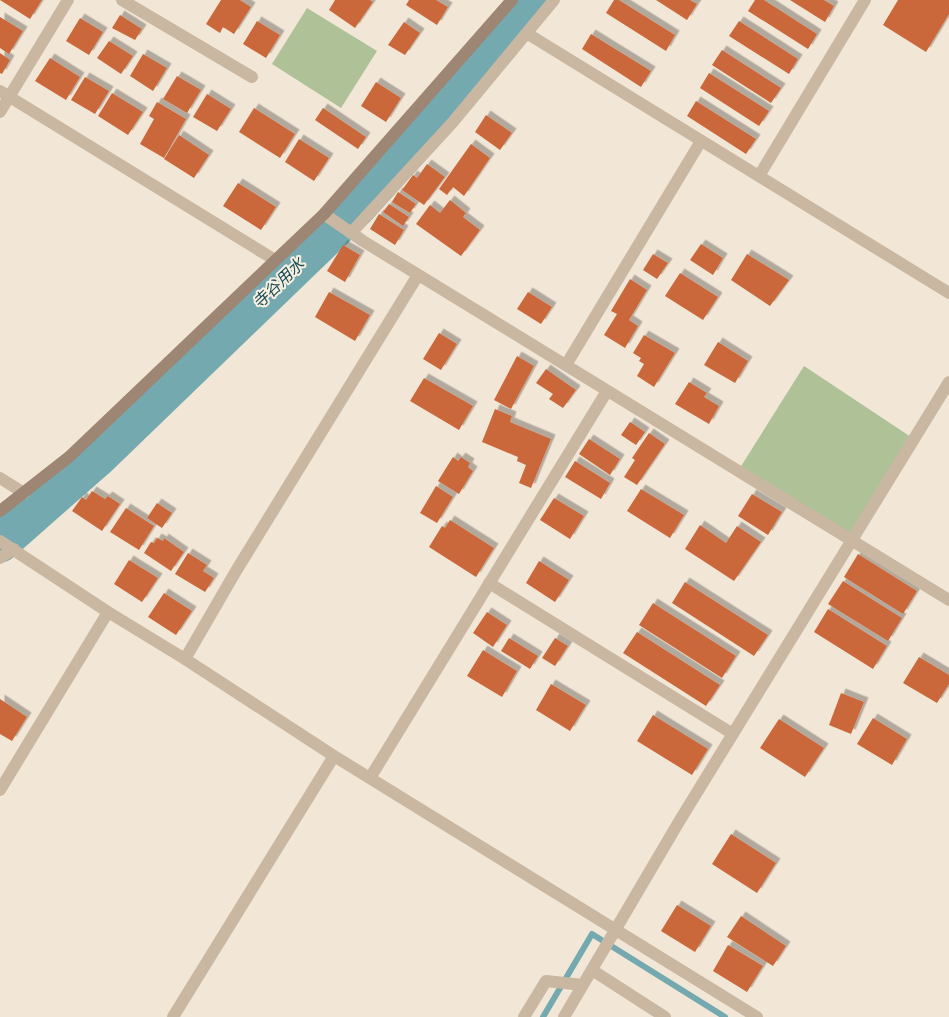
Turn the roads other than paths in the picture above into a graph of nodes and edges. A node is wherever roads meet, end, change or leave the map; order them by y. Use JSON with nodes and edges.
{"nodes":[{"id":1,"x":68,"y":0,"type":"edge"},
{"id":2,"x":122,"y":0,"type":"edge"},
{"id":3,"x":512,"y":0,"type":"edge"},
{"id":4,"x":554,"y":0,"type":"edge"},
{"id":5,"x":865,"y":0,"type":"edge"},
{"id":6,"x":137,"y":4,"type":"edge"},
{"id":7,"x":528,"y":34,"type":"junction"},
{"id":8,"x":252,"y":77,"type":"dead end"},
{"id":9,"x":5,"y":94,"type":"edge"},
{"id":10,"x":0,"y":112,"type":"edge"},
{"id":11,"x":701,"y":141,"type":"junction"},
{"id":12,"x":758,"y":176,"type":"junction"},
{"id":13,"x":324,"y":214,"type":"junction"},
{"id":14,"x":351,"y":233,"type":"junction"},
{"id":15,"x":276,"y":260,"type":"junction"},
{"id":16,"x":418,"y":275,"type":"junction"},
{"id":17,"x":949,"y":293,"type":"edge"},
{"id":18,"x":566,"y":365,"type":"junction"},
{"id":19,"x":949,"y":382,"type":"edge"},
{"id":20,"x":608,"y":391,"type":"junction"},
{"id":21,"x":0,"y":478,"type":"edge"},
{"id":22,"x":24,"y":493,"type":"junction"},
{"id":23,"x":0,"y":511,"type":"edge"},
{"id":24,"x":852,"y":540,"type":"junction"},
{"id":25,"x":0,"y":541,"type":"edge"},
{"id":26,"x":14,"y":549,"type":"junction"},
{"id":27,"x":0,"y":558,"type":"edge"},
{"id":28,"x":489,"y":583,"type":"junction"},
{"id":29,"x":949,"y":600,"type":"edge"},
{"id":30,"x":108,"y":612,"type":"junction"},
{"id":31,"x":185,"y":659,"type":"junction"},
{"id":32,"x":733,"y":734,"type":"junction"},
{"id":33,"x":334,"y":756,"type":"junction"},
{"id":34,"x":370,"y":778,"type":"junction"},
{"id":35,"x":0,"y":790,"type":"edge"},
{"id":36,"x":615,"y":929,"type":"junction"},
{"id":37,"x":592,"y":970,"type":"junction"},
{"id":38,"x":583,"y":984,"type":"junction"},
{"id":39,"x":173,"y":1017,"type":"edge"},
{"id":40,"x":524,"y":1017,"type":"edge"},
{"id":41,"x":564,"y":1017,"type":"edge"},
{"id":42,"x":665,"y":1017,"type":"edge"},
{"id":43,"x":757,"y":1017,"type":"edge"}],
"edges":[{"from":1,"to":9,"type":"street"},
{"from":2,"to":6,"type":"street"},
{"from":3,"to":13,"type":"street"},
{"from":4,"to":7,"type":"street"},
{"from":5,"to":12,"type":"street"},
{"from":6,"to":8,"type":"street"},
{"from":7,"to":11,"type":"street"},
{"from":7,"to":14,"type":"street"},
{"from":9,"to":10,"type":"street"},
{"from":9,"to":15,"type":"street"},
{"from":11,"to":12,"type":"street"},
{"from":11,"to":18,"type":"street"},
{"from":12,"to":17,"type":"street"},
{"from":13,"to":14,"type":"street"},
{"from":13,"to":15,"type":"street"},
{"from":14,"to":16,"type":"street"},
{"from":15,"to":22,"type":"street"},
{"from":16,"to":18,"type":"street"},
{"from":16,"to":31,"type":"street"},
{"from":18,"to":20,"type":"street"},
{"from":19,"to":24,"type":"street"},
{"from":20,"to":24,"type":"street"},
{"from":20,"to":28,"type":"street"},
{"from":21,"to":22,"type":"street"},
{"from":22,"to":23,"type":"street"},
{"from":24,"to":29,"type":"street"},
{"from":24,"to":32,"type":"street"},
{"from":25,"to":26,"type":"street"},
{"from":26,"to":27,"type":"street"},
{"from":26,"to":30,"type":"street"},
{"from":28,"to":32,"type":"street"},
{"from":28,"to":34,"type":"street"},
{"from":30,"to":31,"type":"street"},
{"from":30,"to":35,"type":"street"},
{"from":31,"to":33,"type":"street"},
{"from":32,"to":36,"type":"street"},
{"from":33,"to":34,"type":"street"},
{"from":33,"to":39,"type":"street"},
{"from":34,"to":36,"type":"street"},
{"from":36,"to":37,"type":"street"},
{"from":36,"to":43,"type":"street"},
{"from":37,"to":38,"type":"street"},
{"from":37,"to":42,"type":"street"},
{"from":38,"to":40,"type":"street"},
{"from":38,"to":41,"type":"street"}]}
